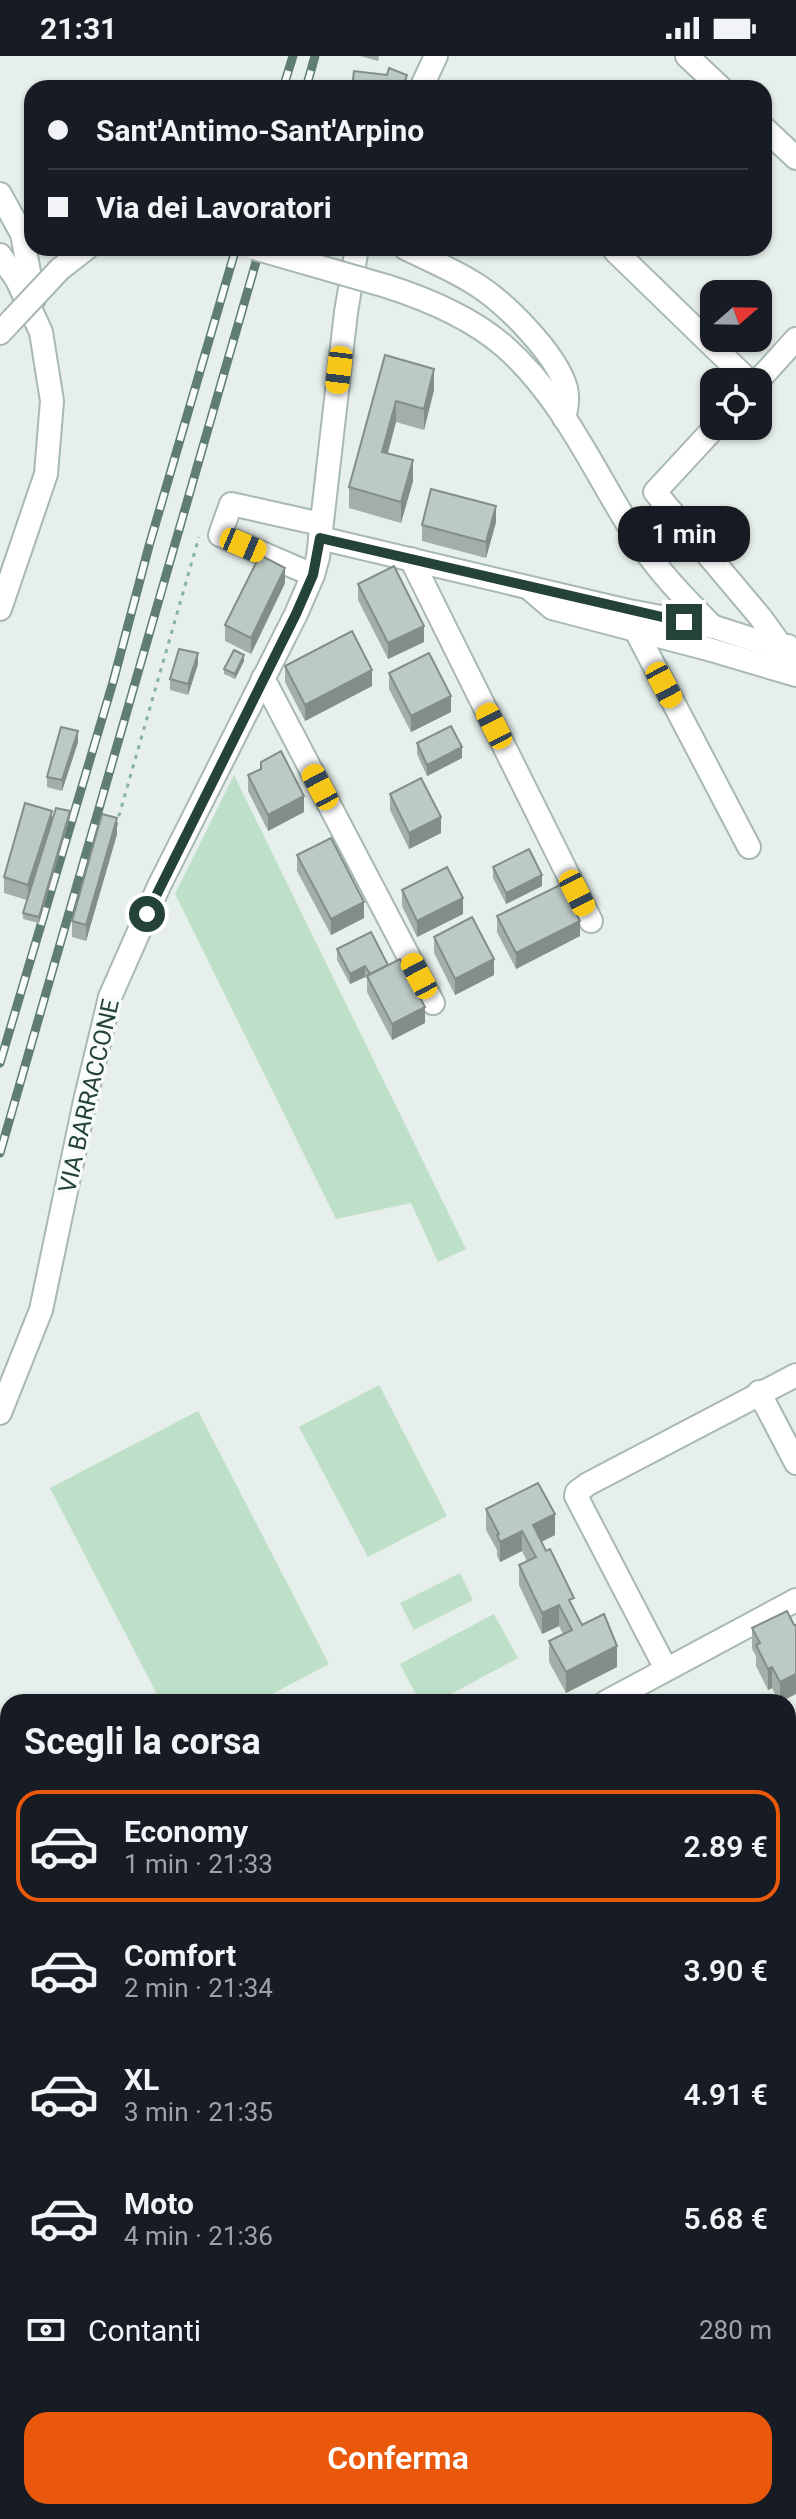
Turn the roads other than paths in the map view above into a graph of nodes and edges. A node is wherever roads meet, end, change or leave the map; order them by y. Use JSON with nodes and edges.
{"nodes":[{"id":1,"x":436,"y":56,"type":"edge"},
{"id":2,"x":687,"y":56,"type":"edge"},
{"id":3,"x":425,"y":80,"type":"edge"},
{"id":4,"x":712,"y":80,"type":"edge"},
{"id":5,"x":772,"y":136,"type":"edge"},
{"id":6,"x":796,"y":158,"type":"edge"},
{"id":7,"x":0,"y":194,"type":"edge"},
{"id":8,"x":24,"y":244,"type":"edge"},
{"id":9,"x":0,"y":255,"type":"edge"},
{"id":10,"x":26,"y":256,"type":"edge"},
{"id":11,"x":77,"y":256,"type":"edge"},
{"id":12,"x":282,"y":256,"type":"edge"},
{"id":13,"x":356,"y":256,"type":"edge"},
{"id":14,"x":421,"y":256,"type":"edge"},
{"id":15,"x":623,"y":256,"type":"edge"},
{"id":16,"x":6,"y":326,"type":"edge"},
{"id":17,"x":41,"y":332,"type":"junction"},
{"id":18,"x":796,"y":339,"type":"edge"},
{"id":19,"x":736,"y":368,"type":"edge"},
{"id":20,"x":770,"y":368,"type":"edge"},
{"id":21,"x":564,"y":418,"type":"junction"},
{"id":22,"x":703,"y":440,"type":"edge"},
{"id":23,"x":320,"y":531,"type":"junction"},
{"id":24,"x":411,"y":559,"type":"junction"},
{"id":25,"x":313,"y":575,"type":"junction"},
{"id":26,"x":527,"y":587,"type":"junction"},
{"id":27,"x":0,"y":609,"type":"edge"},
{"id":28,"x":714,"y":627,"type":"junction"},
{"id":29,"x":636,"y":631,"type":"junction"},
{"id":30,"x":792,"y":647,"type":"edge"},
{"id":31,"x":796,"y":675,"type":"edge"},
{"id":32,"x":263,"y":678,"type":"junction"},
{"id":33,"x":749,"y":847,"type":"dead end"},
{"id":34,"x":591,"y":921,"type":"dead end"},
{"id":35,"x":433,"y":1003,"type":"dead end"},
{"id":36,"x":796,"y":1375,"type":"edge"},
{"id":37,"x":759,"y":1392,"type":"junction"},
{"id":38,"x":0,"y":1413,"type":"edge"},
{"id":39,"x":796,"y":1463,"type":"edge"},
{"id":40,"x":796,"y":1600,"type":"edge"},
{"id":41,"x":666,"y":1669,"type":"junction"},
{"id":42,"x":621,"y":1694,"type":"edge"}],
"edges":[{"from":1,"to":3,"type":"street"},
{"from":2,"to":4,"type":"street"},
{"from":5,"to":6,"type":"street"},
{"from":7,"to":8,"type":"street"},
{"from":9,"to":17,"type":"street"},
{"from":10,"to":17,"type":"street"},
{"from":11,"to":16,"type":"street","bridge":true},
{"from":12,"to":21,"type":"street","bridge":true},
{"from":13,"to":23,"type":"street","name":"VIA BARRACCONE"},
{"from":14,"to":21,"type":"street"},
{"from":15,"to":19,"type":"street"},
{"from":17,"to":27,"type":"street"},
{"from":18,"to":20,"type":"street"},
{"from":21,"to":28,"type":"street"},
{"from":22,"to":30,"type":"street"},
{"from":23,"to":24,"type":"street"},
{"from":23,"to":25,"type":"street","name":"VIA BARRACCONE"},
{"from":23,"to":25,"type":"street"},
{"from":24,"to":26,"type":"street"},
{"from":24,"to":34,"type":"street"},
{"from":25,"to":32,"type":"street","name":"VIA BARRACCONE"},
{"from":26,"to":28,"type":"street"},
{"from":26,"to":29,"type":"street"},
{"from":28,"to":30,"type":"street"},
{"from":29,"to":31,"type":"street"},
{"from":29,"to":33,"type":"street"},
{"from":32,"to":35,"type":"street"},
{"from":32,"to":38,"type":"street","name":"VIA BARRACCONE"},
{"from":36,"to":37,"type":"street"},
{"from":37,"to":39,"type":"street"},
{"from":37,"to":41,"type":"street"},
{"from":40,"to":41,"type":"street"},
{"from":41,"to":42,"type":"street"}]}
